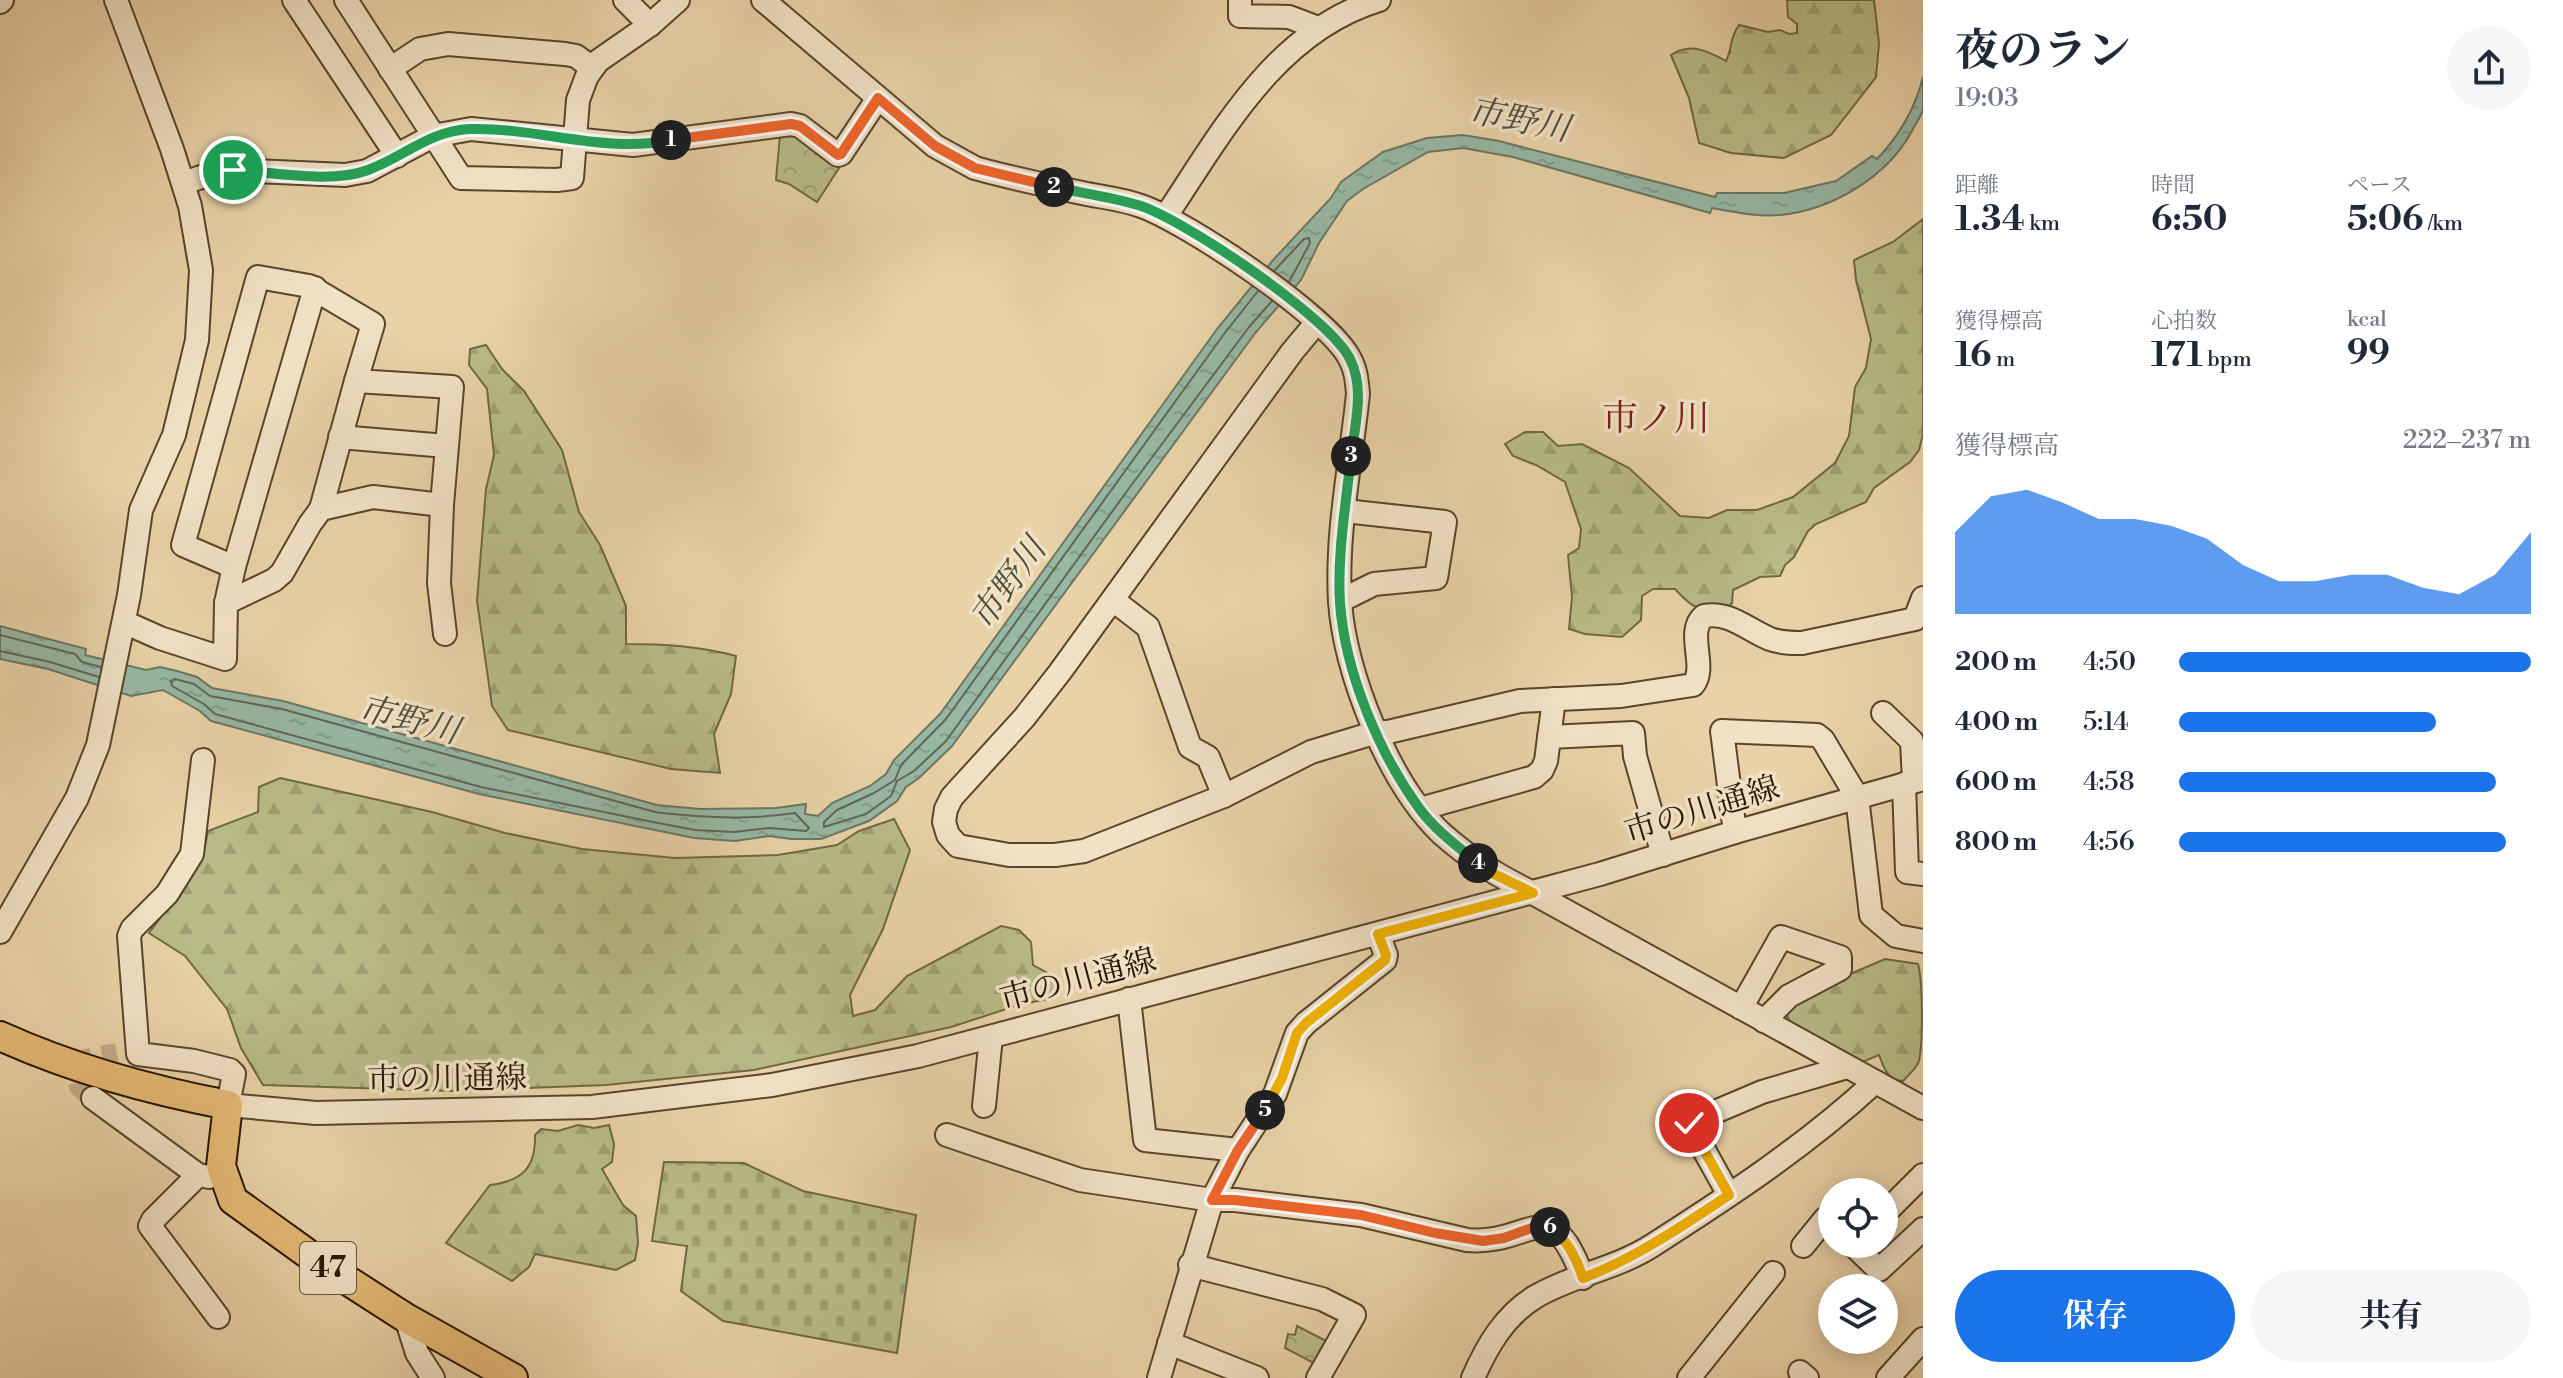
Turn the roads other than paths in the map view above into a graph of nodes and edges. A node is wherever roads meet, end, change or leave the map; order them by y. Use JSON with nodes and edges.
{"nodes":[{"id":1,"x":116,"y":0,"type":"edge"},
{"id":2,"x":294,"y":0,"type":"edge"},
{"id":3,"x":346,"y":0,"type":"edge"},
{"id":4,"x":625,"y":0,"type":"edge"},
{"id":5,"x":678,"y":0,"type":"edge"},
{"id":6,"x":763,"y":0,"type":"edge"},
{"id":7,"x":1240,"y":0,"type":"edge"},
{"id":8,"x":1379,"y":0,"type":"edge"},
{"id":9,"x":650,"y":25,"type":"junction"},
{"id":10,"x":1318,"y":28,"type":"junction"},
{"id":11,"x":592,"y":68,"type":"junction"},
{"id":12,"x":390,"y":69,"type":"junction"},
{"id":13,"x":878,"y":98,"type":"junction"},
{"id":14,"x":433,"y":136,"type":"junction"},
{"id":15,"x":575,"y":139,"type":"junction"},
{"id":16,"x":397,"y":156,"type":"junction"},
{"id":17,"x":184,"y":183,"type":"junction"},
{"id":18,"x":1166,"y":216,"type":"junction"},
{"id":19,"x":315,"y":288,"type":"junction"},
{"id":20,"x":1317,"y":322,"type":"junction"},
{"id":21,"x":356,"y":381,"type":"junction"},
{"id":22,"x":340,"y":437,"type":"junction"},
{"id":23,"x":446,"y":446,"type":"junction"},
{"id":24,"x":442,"y":505,"type":"junction"},
{"id":25,"x":321,"y":509,"type":"junction"},
{"id":26,"x":1345,"y":511,"type":"junction"},
{"id":27,"x":234,"y":567,"type":"junction"},
{"id":28,"x":1923,"y":598,"type":"edge"},
{"id":29,"x":1113,"y":600,"type":"junction"},
{"id":30,"x":1340,"y":601,"type":"junction"},
{"id":31,"x":226,"y":603,"type":"junction"},
{"id":32,"x":122,"y":629,"type":"junction"},
{"id":33,"x":445,"y":634,"type":"dead end"},
{"id":34,"x":1554,"y":699,"type":"junction"},
{"id":35,"x":1883,"y":713,"type":"dead end"},
{"id":36,"x":1377,"y":732,"type":"junction"},
{"id":37,"x":1549,"y":737,"type":"junction"},
{"id":38,"x":203,"y":760,"type":"dead end"},
{"id":39,"x":1914,"y":782,"type":"edge"},
{"id":40,"x":1224,"y":796,"type":"junction"},
{"id":41,"x":1857,"y":797,"type":"junction"},
{"id":42,"x":1420,"y":809,"type":"junction"},
{"id":43,"x":1735,"y":832,"type":"junction"},
{"id":44,"x":1663,"y":855,"type":"junction"},
{"id":45,"x":1923,"y":874,"type":"edge"},
{"id":46,"x":1533,"y":893,"type":"junction"},
{"id":47,"x":0,"y":932,"type":"edge"},
{"id":48,"x":1378,"y":934,"type":"junction"},
{"id":49,"x":1923,"y":941,"type":"edge"},
{"id":50,"x":1129,"y":999,"type":"junction"},
{"id":51,"x":1741,"y":1008,"type":"junction"},
{"id":52,"x":1764,"y":1021,"type":"junction"},
{"id":53,"x":0,"y":1036,"type":"edge"},
{"id":54,"x":991,"y":1037,"type":"junction"},
{"id":55,"x":1847,"y":1067,"type":"junction"},
{"id":56,"x":1875,"y":1082,"type":"junction"},
{"id":57,"x":93,"y":1098,"type":"tunnel mouth"},
{"id":58,"x":228,"y":1105,"type":"junction"},
{"id":59,"x":984,"y":1106,"type":"dead end"},
{"id":60,"x":1923,"y":1108,"type":"edge"},
{"id":61,"x":947,"y":1135,"type":"dead end"},
{"id":62,"x":1238,"y":1150,"type":"junction"},
{"id":63,"x":1923,"y":1175,"type":"edge"},
{"id":64,"x":210,"y":1176,"type":"junction"},
{"id":65,"x":1729,"y":1195,"type":"junction"},
{"id":66,"x":1212,"y":1200,"type":"junction"},
{"id":67,"x":1898,"y":1200,"type":"edge"},
{"id":68,"x":1818,"y":1228,"type":"edge"},
{"id":69,"x":1923,"y":1229,"type":"edge"},
{"id":70,"x":1803,"y":1246,"type":"dead end"},
{"id":71,"x":1898,"y":1252,"type":"edge"},
{"id":72,"x":1867,"y":1258,"type":"edge"},
{"id":73,"x":1892,"y":1258,"type":"edge"},
{"id":74,"x":1190,"y":1265,"type":"junction"},
{"id":75,"x":1773,"y":1273,"type":"dead end"},
{"id":76,"x":1583,"y":1278,"type":"junction"},
{"id":77,"x":218,"y":1317,"type":"dead end"},
{"id":78,"x":406,"y":1318,"type":"junction"},
{"id":79,"x":1169,"y":1343,"type":"junction"},
{"id":80,"x":1921,"y":1345,"type":"edge"},
{"id":81,"x":433,"y":1378,"type":"edge"},
{"id":82,"x":513,"y":1378,"type":"edge"},
{"id":83,"x":1159,"y":1378,"type":"edge"},
{"id":84,"x":1257,"y":1378,"type":"edge"},
{"id":85,"x":1318,"y":1378,"type":"edge"},
{"id":86,"x":1473,"y":1378,"type":"edge"},
{"id":87,"x":1689,"y":1378,"type":"edge"},
{"id":88,"x":1888,"y":1378,"type":"edge"}],
"edges":[{"from":1,"to":17,"type":"street"},
{"from":2,"to":16,"type":"street"},
{"from":3,"to":12,"type":"street"},
{"from":4,"to":9,"type":"street"},
{"from":5,"to":9,"type":"street"},
{"from":6,"to":13,"type":"street"},
{"from":7,"to":10,"type":"street"},
{"from":8,"to":10,"type":"street"},
{"from":9,"to":11,"type":"street"},
{"from":10,"to":18,"type":"street"},
{"from":11,"to":12,"type":"street"},
{"from":11,"to":15,"type":"street"},
{"from":12,"to":14,"type":"street"},
{"from":13,"to":15,"type":"street"},
{"from":13,"to":18,"type":"street"},
{"from":14,"to":15,"type":"street"},
{"from":14,"to":15,"type":"street"},
{"from":14,"to":16,"type":"street"},
{"from":16,"to":17,"type":"street"},
{"from":17,"to":32,"type":"street"},
{"from":18,"to":20,"type":"street"},
{"from":19,"to":21,"type":"street"},
{"from":19,"to":27,"type":"street"},
{"from":19,"to":27,"type":"street"},
{"from":20,"to":26,"type":"street"},
{"from":20,"to":29,"type":"street"},
{"from":21,"to":22,"type":"street"},
{"from":21,"to":23,"type":"street"},
{"from":22,"to":23,"type":"street"},
{"from":22,"to":25,"type":"street"},
{"from":23,"to":24,"type":"street"},
{"from":24,"to":25,"type":"street"},
{"from":24,"to":33,"type":"street"},
{"from":25,"to":31,"type":"street"},
{"from":26,"to":30,"type":"street"},
{"from":26,"to":30,"type":"street"},
{"from":27,"to":31,"type":"street"},
{"from":28,"to":34,"type":"street"},
{"from":29,"to":40,"type":"street"},
{"from":29,"to":40,"type":"street"},
{"from":30,"to":36,"type":"street"},
{"from":31,"to":32,"type":"street"},
{"from":32,"to":47,"type":"street"},
{"from":34,"to":36,"type":"street"},
{"from":34,"to":37,"type":"street"},
{"from":35,"to":39,"type":"street"},
{"from":36,"to":40,"type":"street"},
{"from":36,"to":42,"type":"street"},
{"from":37,"to":42,"type":"street"},
{"from":37,"to":44,"type":"street"},
{"from":38,"to":58,"type":"street"},
{"from":39,"to":41,"type":"street","name":"市の川通線"},
{"from":39,"to":45,"type":"street"},
{"from":41,"to":43,"type":"street","name":"市の川通線"},
{"from":41,"to":43,"type":"street"},
{"from":41,"to":49,"type":"street"},
{"from":42,"to":46,"type":"street"},
{"from":43,"to":44,"type":"street","name":"市の川通線"},
{"from":44,"to":46,"type":"street","name":"市の川通線"},
{"from":46,"to":48,"type":"street","name":"市の川通線"},
{"from":46,"to":51,"type":"street"},
{"from":48,"to":50,"type":"street","name":"市の川通線"},
{"from":48,"to":62,"type":"street"},
{"from":50,"to":54,"type":"street","name":"市の川通線"},
{"from":50,"to":62,"type":"street"},
{"from":51,"to":52,"type":"street"},
{"from":51,"to":52,"type":"street"},
{"from":52,"to":55,"type":"street"},
{"from":53,"to":58,"type":"main road"},
{"from":54,"to":58,"type":"street","name":"市の川通線"},
{"from":54,"to":59,"type":"street"},
{"from":55,"to":56,"type":"street"},
{"from":55,"to":65,"type":"street"},
{"from":56,"to":60,"type":"street"},
{"from":56,"to":65,"type":"street"},
{"from":57,"to":64,"type":"street"},
{"from":58,"to":64,"type":"main road"},
{"from":61,"to":66,"type":"street"},
{"from":62,"to":66,"type":"street"},
{"from":63,"to":67,"type":"street"},
{"from":64,"to":77,"type":"street"},
{"from":64,"to":78,"type":"main road","number":"47"},
{"from":65,"to":76,"type":"street"},
{"from":66,"to":74,"type":"street"},
{"from":66,"to":76,"type":"street"},
{"from":68,"to":70,"type":"street"},
{"from":69,"to":71,"type":"street"},
{"from":72,"to":73,"type":"street"},
{"from":74,"to":79,"type":"street"},
{"from":74,"to":85,"type":"street"},
{"from":75,"to":87,"type":"street"},
{"from":76,"to":86,"type":"street"},
{"from":78,"to":81,"type":"street"},
{"from":78,"to":82,"type":"main road","number":"47"},
{"from":79,"to":83,"type":"street"},
{"from":79,"to":84,"type":"street"},
{"from":80,"to":88,"type":"street"}]}
